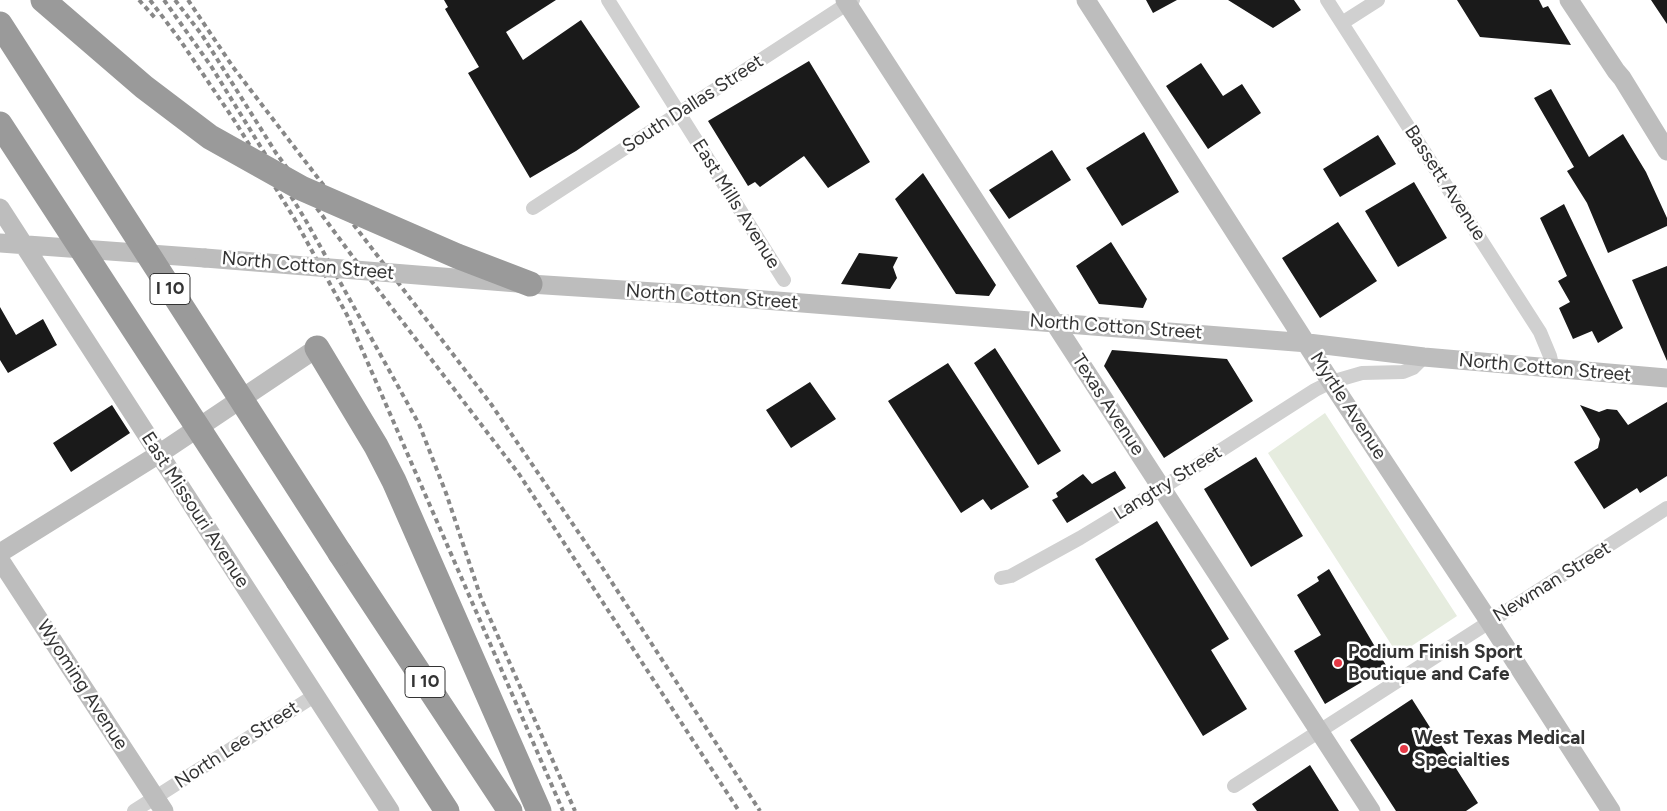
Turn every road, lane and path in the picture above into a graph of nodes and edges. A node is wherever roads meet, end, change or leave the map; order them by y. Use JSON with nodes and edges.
{"nodes":[{"id":1,"x":43,"y":0,"type":"edge"},
{"id":2,"x":608,"y":0,"type":"edge"},
{"id":3,"x":1086,"y":0,"type":"edge"},
{"id":4,"x":1328,"y":0,"type":"edge"},
{"id":5,"x":1378,"y":0,"type":"edge"},
{"id":6,"x":1569,"y":0,"type":"edge"},
{"id":7,"x":849,"y":1,"type":"edge"},
{"id":8,"x":1342,"y":23,"type":"junction"},
{"id":9,"x":0,"y":24,"type":"edge"},
{"id":10,"x":679,"y":112,"type":"junction"},
{"id":11,"x":0,"y":124,"type":"edge"},
{"id":12,"x":1667,"y":151,"type":"edge"},
{"id":13,"x":0,"y":208,"type":"edge"},
{"id":14,"x":533,"y":208,"type":"dead end"},
{"id":15,"x":0,"y":243,"type":"edge"},
{"id":16,"x":23,"y":244,"type":"junction"},
{"id":17,"x":784,"y":280,"type":"dead end"},
{"id":18,"x":530,"y":284,"type":"junction"},
{"id":19,"x":1054,"y":322,"type":"junction"},
{"id":20,"x":1308,"y":343,"type":"junction"},
{"id":21,"x":317,"y":348,"type":"joint"},
{"id":22,"x":1424,"y":357,"type":"junction"},
{"id":23,"x":1553,"y":369,"type":"junction"},
{"id":24,"x":1667,"y":378,"type":"edge"},
{"id":25,"x":1332,"y":382,"type":"junction"},
{"id":26,"x":159,"y":454,"type":"junction"},
{"id":27,"x":1162,"y":488,"type":"junction"},
{"id":28,"x":1667,"y":508,"type":"edge"},
{"id":29,"x":0,"y":553,"type":"edge"},
{"id":30,"x":0,"y":560,"type":"edge"},
{"id":31,"x":1002,"y":578,"type":"dead end"},
{"id":32,"x":1489,"y":621,"type":"junction"},
{"id":33,"x":314,"y":696,"type":"junction"},
{"id":34,"x":1320,"y":732,"type":"junction"},
{"id":35,"x":1234,"y":786,"type":"dead end"},
{"id":36,"x":160,"y":804,"type":"edge"},
{"id":37,"x":134,"y":811,"type":"edge"},
{"id":38,"x":390,"y":811,"type":"edge"},
{"id":39,"x":447,"y":811,"type":"edge"},
{"id":40,"x":510,"y":811,"type":"edge"},
{"id":41,"x":539,"y":811,"type":"edge"},
{"id":42,"x":1371,"y":811,"type":"edge"},
{"id":43,"x":1611,"y":811,"type":"edge"}],
"edges":[{"from":1,"to":18,"type":"highway","bridge":true},
{"from":2,"to":10,"type":"street","name":"East Mills Avenue"},
{"from":3,"to":20,"type":"main road","name":"Myrtle Avenue"},
{"from":4,"to":8,"type":"street","name":"Bassett Avenue"},
{"from":5,"to":8,"type":"street"},
{"from":6,"to":12,"type":"main road"},
{"from":7,"to":10,"type":"street","name":"South Dallas Street"},
{"from":7,"to":19,"type":"main road","name":"Texas Avenue"},
{"from":8,"to":23,"type":"street","name":"Bassett Avenue"},
{"from":9,"to":40,"type":"highway","number":"I 10","bridge":true},
{"from":10,"to":14,"type":"street","name":"South Dallas Street"},
{"from":10,"to":17,"type":"street","name":"East Mills Avenue"},
{"from":11,"to":39,"type":"highway","number":"I 10","bridge":true},
{"from":13,"to":16,"type":"main road","name":"East Missouri Avenue"},
{"from":15,"to":16,"type":"main road","name":"North Cotton Street"},
{"from":16,"to":18,"type":"main road","name":"North Cotton Street","bridge":true},
{"from":16,"to":26,"type":"main road","name":"East Missouri Avenue"},
{"from":18,"to":19,"type":"main road","name":"North Cotton Street","bridge":true},
{"from":19,"to":20,"type":"main road","name":"North Cotton Street"},
{"from":19,"to":27,"type":"main road","name":"Texas Avenue"},
{"from":20,"to":22,"type":"main road","name":"North Cotton Street"},
{"from":20,"to":25,"type":"main road","name":"Myrtle Avenue"},
{"from":21,"to":26,"type":"main road"},
{"from":21,"to":41,"type":"highway"},
{"from":22,"to":23,"type":"main road","name":"North Cotton Street"},
{"from":22,"to":25,"type":"street"},
{"from":23,"to":24,"type":"main road","name":"North Cotton Street"},
{"from":25,"to":27,"type":"street","name":"Langtry Street"},
{"from":25,"to":32,"type":"main road","name":"Myrtle Avenue"},
{"from":26,"to":29,"type":"main road"},
{"from":26,"to":33,"type":"main road","name":"East Missouri Avenue"},
{"from":27,"to":31,"type":"street","name":"Langtry Street"},
{"from":27,"to":34,"type":"main road","name":"Texas Avenue"},
{"from":28,"to":32,"type":"street","name":"Newman Street"},
{"from":30,"to":36,"type":"main road","name":"Wyoming Avenue"},
{"from":32,"to":34,"type":"street","name":"Newman Street"},
{"from":32,"to":43,"type":"main road","name":"Myrtle Avenue"},
{"from":33,"to":36,"type":"street","name":"North Lee Street"},
{"from":33,"to":38,"type":"main road","name":"East Missouri Avenue"},
{"from":34,"to":35,"type":"street","name":"Newman Street"},
{"from":34,"to":42,"type":"main road","name":"Texas Avenue"},
{"from":36,"to":37,"type":"street","name":"North Lee Street"}]}
